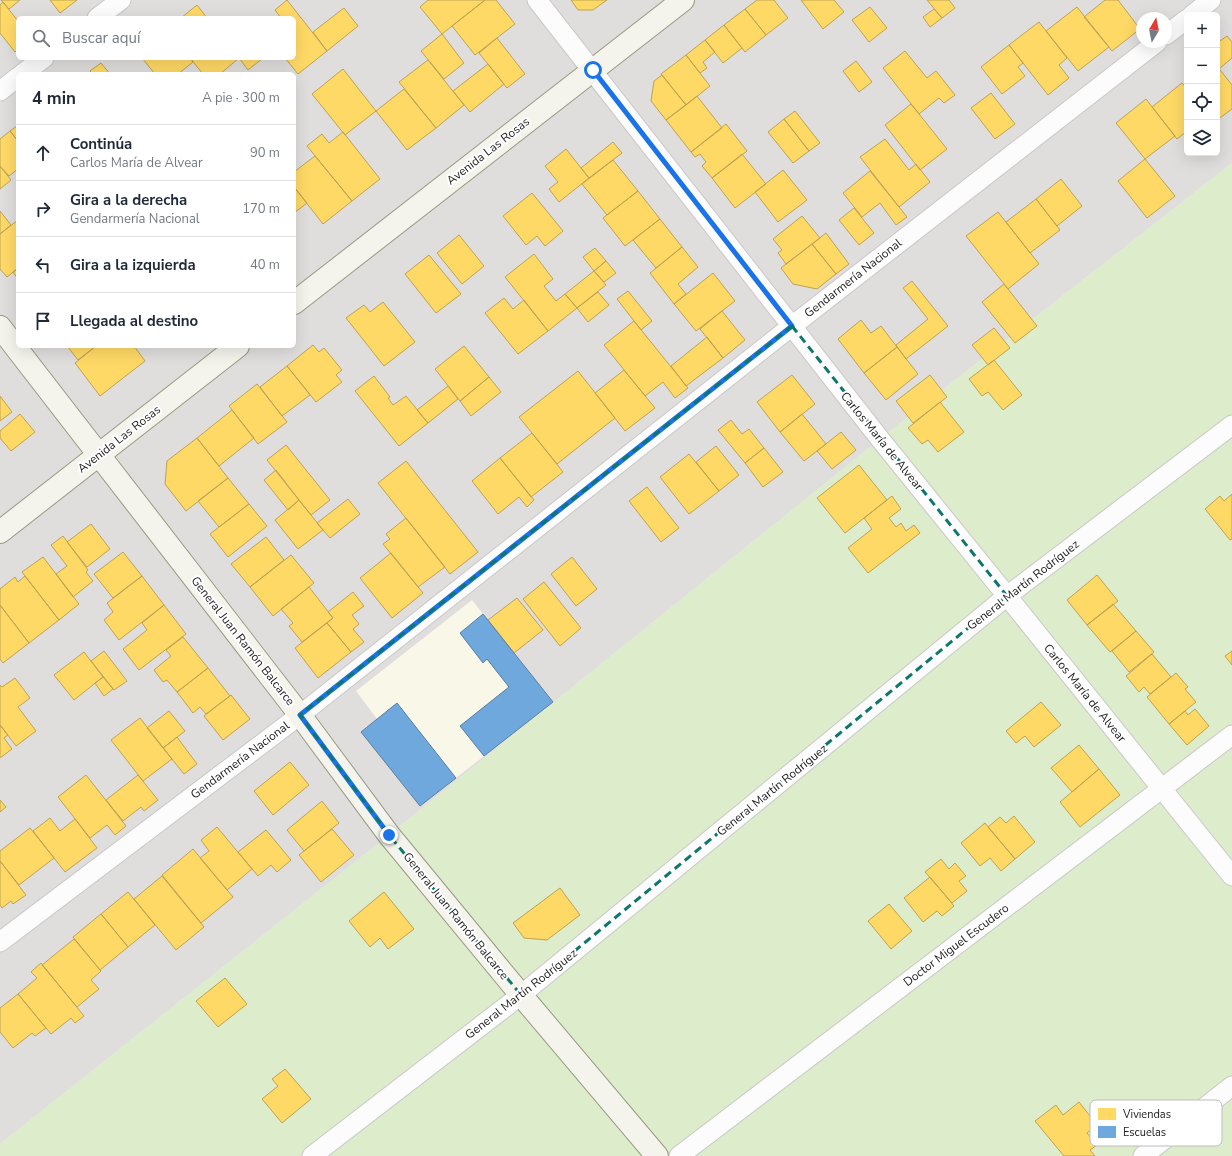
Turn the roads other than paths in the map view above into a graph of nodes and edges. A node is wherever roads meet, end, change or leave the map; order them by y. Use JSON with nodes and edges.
{"nodes":[{"id":1,"x":121,"y":0,"type":"edge"},
{"id":2,"x":537,"y":0,"type":"edge"},
{"id":3,"x":683,"y":0,"type":"edge"},
{"id":4,"x":1211,"y":0,"type":"edge"},
{"id":5,"x":1196,"y":12,"type":"edge"},
{"id":6,"x":100,"y":16,"type":"edge"},
{"id":7,"x":1184,"y":20,"type":"edge"},
{"id":8,"x":1172,"y":30,"type":"edge"},
{"id":9,"x":1149,"y":48,"type":"edge"},
{"id":10,"x":41,"y":60,"type":"edge"},
{"id":11,"x":593,"y":70,"type":"junction"},
{"id":12,"x":25,"y":72,"type":"edge"},
{"id":13,"x":16,"y":79,"type":"edge"},
{"id":14,"x":0,"y":91,"type":"edge"},
{"id":15,"x":296,"y":300,"type":"edge"},
{"id":16,"x":792,"y":326,"type":"junction"},
{"id":17,"x":0,"y":327,"type":"edge"},
{"id":18,"x":16,"y":348,"type":"edge"},
{"id":19,"x":16,"y":348,"type":"edge"},
{"id":20,"x":235,"y":348,"type":"edge"},
{"id":21,"x":1232,"y":425,"type":"edge"},
{"id":22,"x":98,"y":455,"type":"junction"},
{"id":23,"x":0,"y":532,"type":"edge"},
{"id":24,"x":1007,"y":596,"type":"junction"},
{"id":25,"x":300,"y":715,"type":"junction"},
{"id":26,"x":1232,"y":735,"type":"edge"},
{"id":27,"x":1161,"y":788,"type":"junction"},
{"id":28,"x":1232,"y":876,"type":"edge"},
{"id":29,"x":0,"y":942,"type":"edge"},
{"id":30,"x":521,"y":995,"type":"junction"},
{"id":31,"x":1232,"y":1086,"type":"edge"},
{"id":32,"x":1214,"y":1100,"type":"edge"},
{"id":33,"x":1156,"y":1146,"type":"edge"},
{"id":34,"x":312,"y":1156,"type":"edge"},
{"id":35,"x":657,"y":1156,"type":"edge"},
{"id":36,"x":679,"y":1156,"type":"edge"},
{"id":37,"x":1143,"y":1156,"type":"edge"}],
"edges":[{"from":1,"to":6,"type":"street"},
{"from":2,"to":11,"type":"street","name":"Carlos María de Alvear"},
{"from":3,"to":11,"type":"street","name":"Avenida Las Rosas"},
{"from":4,"to":5,"type":"street"},
{"from":7,"to":8,"type":"street"},
{"from":9,"to":16,"type":"street","name":"Gendarmería Nacional"},
{"from":10,"to":12,"type":"street"},
{"from":11,"to":15,"type":"street","name":"Avenida Las Rosas"},
{"from":11,"to":16,"type":"street","name":"Carlos María de Alvear"},
{"from":13,"to":14,"type":"street"},
{"from":16,"to":24,"type":"street","name":"Carlos María de Alvear"},
{"from":16,"to":25,"type":"street","name":"Gendarmería Nacional"},
{"from":17,"to":18,"type":"street","name":"General Juan Ramón Balcarce"},
{"from":19,"to":22,"type":"street","name":"General Juan Ramón Balcarce"},
{"from":20,"to":22,"type":"street","name":"Avenida Las Rosas"},
{"from":21,"to":24,"type":"street","name":"General Martín Rodríguez"},
{"from":22,"to":23,"type":"street","name":"Avenida Las Rosas"},
{"from":22,"to":25,"type":"street","name":"General Juan Ramón Balcarce"},
{"from":24,"to":27,"type":"street","name":"Carlos María de Alvear"},
{"from":24,"to":30,"type":"street","name":"General Martín Rodríguez"},
{"from":25,"to":29,"type":"street","name":"Gendarmería Nacional"},
{"from":25,"to":30,"type":"street","name":"General Juan Ramón Balcarce"},
{"from":26,"to":27,"type":"street","name":"Doctor Miguel Escudero"},
{"from":27,"to":28,"type":"street","name":"Carlos María de Alvear"},
{"from":27,"to":36,"type":"street","name":"Doctor Miguel Escudero"},
{"from":30,"to":34,"type":"street","name":"General Martín Rodríguez"},
{"from":30,"to":35,"type":"street","name":"General Juan Ramón Balcarce"},
{"from":31,"to":32,"type":"street"},
{"from":33,"to":37,"type":"street"}]}
